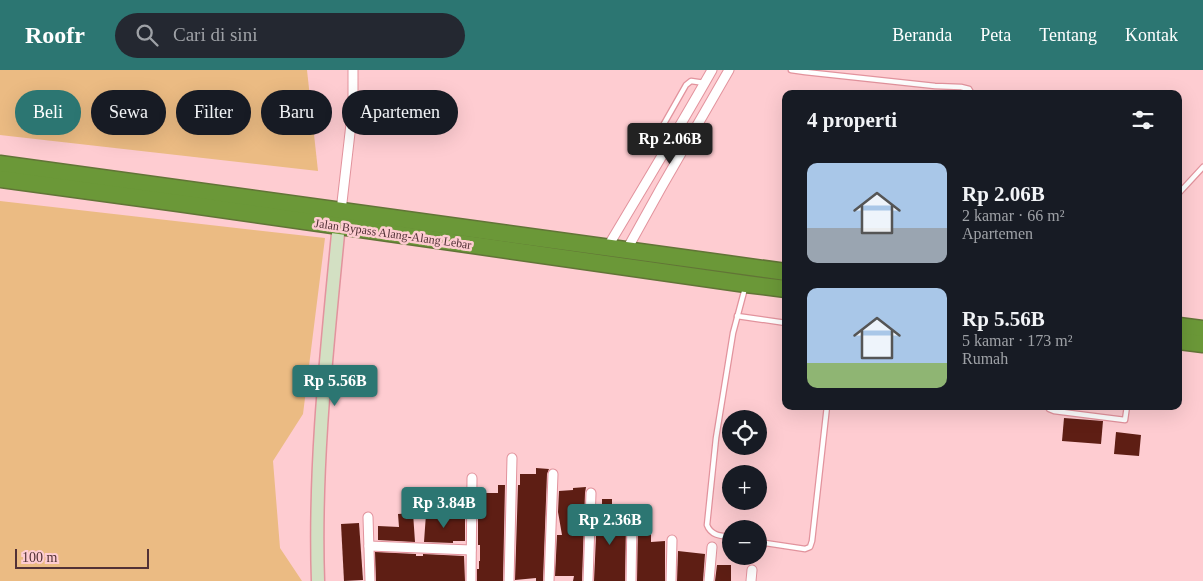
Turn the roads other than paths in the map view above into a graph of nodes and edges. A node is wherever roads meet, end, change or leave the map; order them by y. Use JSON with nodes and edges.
{"nodes":[{"id":1,"x":353,"y":70,"type":"edge"},
{"id":2,"x":712,"y":70,"type":"edge"},
{"id":3,"x":729,"y":70,"type":"edge"},
{"id":4,"x":791,"y":70,"type":"edge"},
{"id":5,"x":705,"y":82,"type":"junction"},
{"id":6,"x":970,"y":90,"type":"edge"},
{"id":7,"x":665,"y":152,"type":"junction"},
{"id":8,"x":677,"y":161,"type":"junction"},
{"id":9,"x":0,"y":164,"type":"edge"},
{"id":10,"x":1203,"y":168,"type":"edge"},
{"id":11,"x":0,"y":179,"type":"edge"},
{"id":12,"x":1182,"y":190,"type":"edge"},
{"id":13,"x":194,"y":198,"type":"junction"},
{"id":14,"x":339,"y":224,"type":"junction"},
{"id":15,"x":607,"y":248,"type":"junction"},
{"id":16,"x":626,"y":251,"type":"junction"},
{"id":17,"x":782,"y":271,"type":"edge"},
{"id":18,"x":746,"y":284,"type":"junction"},
{"id":19,"x":782,"y":288,"type":"edge"},
{"id":20,"x":737,"y":316,"type":"junction"},
{"id":21,"x":782,"y":322,"type":"edge"},
{"id":22,"x":1182,"y":326,"type":"edge"},
{"id":23,"x":1203,"y":329,"type":"edge"},
{"id":24,"x":1182,"y":341,"type":"edge"},
{"id":25,"x":1203,"y":344,"type":"edge"},
{"id":26,"x":827,"y":410,"type":"edge"},
{"id":27,"x":1051,"y":410,"type":"edge"},
{"id":28,"x":1126,"y":410,"type":"edge"},
{"id":29,"x":512,"y":458,"type":"dead end"},
{"id":30,"x":553,"y":474,"type":"dead end"},
{"id":31,"x":472,"y":478,"type":"dead end"},
{"id":32,"x":591,"y":493,"type":"dead end"},
{"id":33,"x":425,"y":506,"type":"dead end"},
{"id":34,"x":472,"y":508,"type":"junction"},
{"id":35,"x":632,"y":516,"type":"dead end"},
{"id":36,"x":368,"y":517,"type":"dead end"},
{"id":37,"x":722,"y":536,"type":"edge"},
{"id":38,"x":672,"y":540,"type":"dead end"},
{"id":39,"x":767,"y":543,"type":"edge"},
{"id":40,"x":369,"y":546,"type":"junction"},
{"id":41,"x":712,"y":547,"type":"dead end"},
{"id":42,"x":472,"y":550,"type":"junction"},
{"id":43,"x":752,"y":570,"type":"dead end"},
{"id":44,"x":318,"y":581,"type":"edge"},
{"id":45,"x":370,"y":581,"type":"edge"},
{"id":46,"x":471,"y":581,"type":"edge"},
{"id":47,"x":510,"y":581,"type":"edge"},
{"id":48,"x":549,"y":581,"type":"edge"},
{"id":49,"x":588,"y":581,"type":"edge"},
{"id":50,"x":631,"y":581,"type":"edge"},
{"id":51,"x":671,"y":581,"type":"edge"},
{"id":52,"x":709,"y":581,"type":"edge"},
{"id":53,"x":751,"y":581,"type":"edge"}],
"edges":[{"from":1,"to":14,"type":"street"},
{"from":2,"to":5,"type":"street"},
{"from":3,"to":8,"type":"street"},
{"from":4,"to":6,"type":"lane"},
{"from":5,"to":7,"type":"street"},
{"from":5,"to":7,"type":"lane"},
{"from":7,"to":8,"type":"lane"},
{"from":7,"to":15,"type":"street"},
{"from":8,"to":16,"type":"street"},
{"from":9,"to":13,"type":"highway","name":"Jalan Bypass Alang-Alang Lebar"},
{"from":10,"to":12,"type":"lane"},
{"from":11,"to":13,"type":"highway","name":"Jalan Bypass Alang-Alang Lebar"},
{"from":13,"to":14,"type":"highway","name":"Jalan Bypass Alang-Alang Lebar"},
{"from":14,"to":15,"type":"highway","name":"Jalan Bypass Alang-Alang Lebar"},
{"from":14,"to":18,"type":"highway","name":"Jalan Bypass Alang-Alang Lebar"},
{"from":14,"to":44,"type":"street"},
{"from":15,"to":16,"type":"highway","name":"Jalan Bypass Alang-Alang Lebar"},
{"from":16,"to":17,"type":"highway","name":"Jalan Bypass Alang-Alang Lebar"},
{"from":18,"to":19,"type":"highway","name":"Jalan Bypass Alang-Alang Lebar"},
{"from":18,"to":20,"type":"lane"},
{"from":20,"to":21,"type":"lane"},
{"from":20,"to":37,"type":"lane"},
{"from":22,"to":23,"type":"highway"},
{"from":24,"to":25,"type":"highway"},
{"from":26,"to":39,"type":"lane"},
{"from":27,"to":28,"type":"lane"},
{"from":29,"to":47,"type":"street"},
{"from":30,"to":48,"type":"street"},
{"from":31,"to":34,"type":"street"},
{"from":32,"to":49,"type":"street"},
{"from":33,"to":34,"type":"street"},
{"from":34,"to":42,"type":"street"},
{"from":35,"to":50,"type":"street"},
{"from":36,"to":40,"type":"street"},
{"from":38,"to":51,"type":"street"},
{"from":40,"to":42,"type":"street"},
{"from":40,"to":45,"type":"street"},
{"from":41,"to":52,"type":"street"},
{"from":42,"to":46,"type":"street"},
{"from":43,"to":53,"type":"street"}]}
